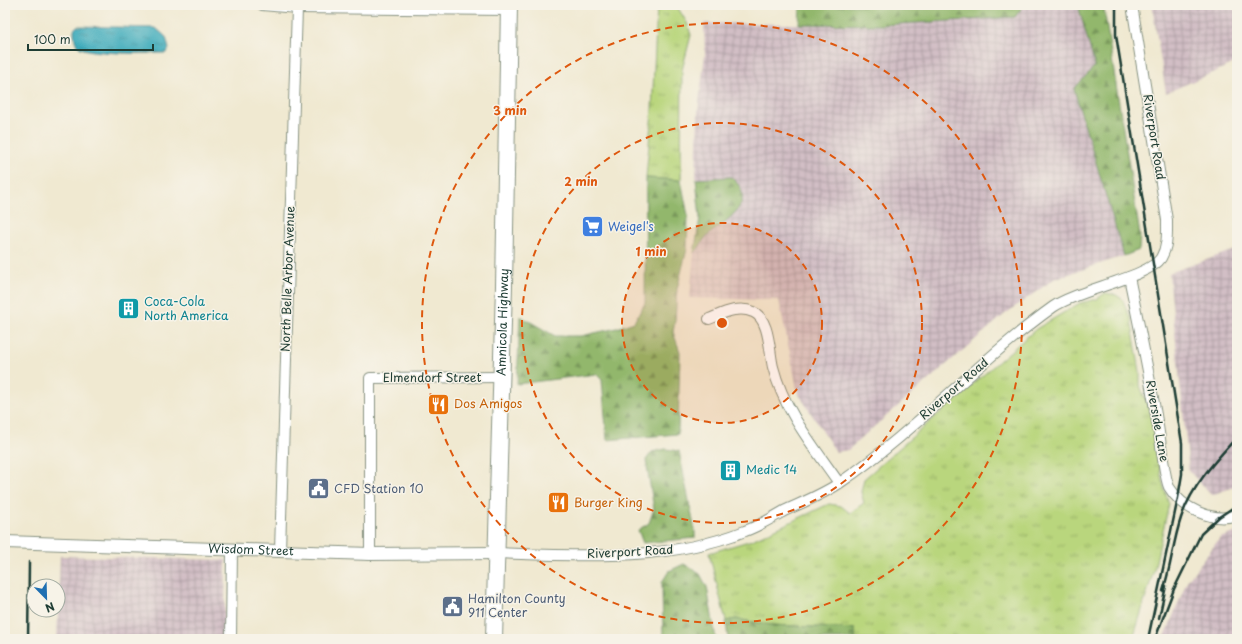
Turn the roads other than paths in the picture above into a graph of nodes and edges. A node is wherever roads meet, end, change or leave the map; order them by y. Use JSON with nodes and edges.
{"nodes":[{"id":1,"x":262,"y":5,"type":"edge"},
{"id":2,"x":1132,"y":5,"type":"edge"},
{"id":3,"x":509,"y":7,"type":"edge"},
{"id":4,"x":297,"y":8,"type":"junction"},
{"id":5,"x":1129,"y":277,"type":"junction"},
{"id":6,"x":709,"y":319,"type":"dead end"},
{"id":7,"x":501,"y":377,"type":"junction"},
{"id":8,"x":839,"y":483,"type":"junction"},
{"id":9,"x":1237,"y":515,"type":"edge"},
{"id":10,"x":5,"y":542,"type":"edge"},
{"id":11,"x":232,"y":549,"type":"junction"},
{"id":12,"x":280,"y":550,"type":"junction"},
{"id":13,"x":497,"y":553,"type":"junction"},
{"id":14,"x":370,"y":554,"type":"junction"},
{"id":15,"x":231,"y":639,"type":"edge"},
{"id":16,"x":494,"y":639,"type":"edge"}],
"edges":[{"from":1,"to":4,"type":"street"},
{"from":2,"to":5,"type":"street","name":"Riverport Road"},
{"from":3,"to":4,"type":"street"},
{"from":3,"to":7,"type":"main road","name":"Amnicola Highway"},
{"from":4,"to":12,"type":"street","name":"North Belle Arbor Avenue"},
{"from":5,"to":8,"type":"street","name":"Riverport Road"},
{"from":5,"to":9,"type":"street","name":"Riverside Lane"},
{"from":6,"to":8,"type":"street"},
{"from":7,"to":13,"type":"main road","name":"Amnicola Highway"},
{"from":7,"to":14,"type":"street","name":"Elmendorf Street"},
{"from":8,"to":13,"type":"street","name":"Riverport Road"},
{"from":10,"to":11,"type":"street","name":"Wisdom Street"},
{"from":11,"to":12,"type":"street","name":"Wisdom Street"},
{"from":11,"to":15,"type":"street"},
{"from":12,"to":14,"type":"street","name":"Wisdom Street"},
{"from":13,"to":14,"type":"street","name":"Wisdom Street"},
{"from":13,"to":16,"type":"main road","name":"Amnicola Highway"}]}
